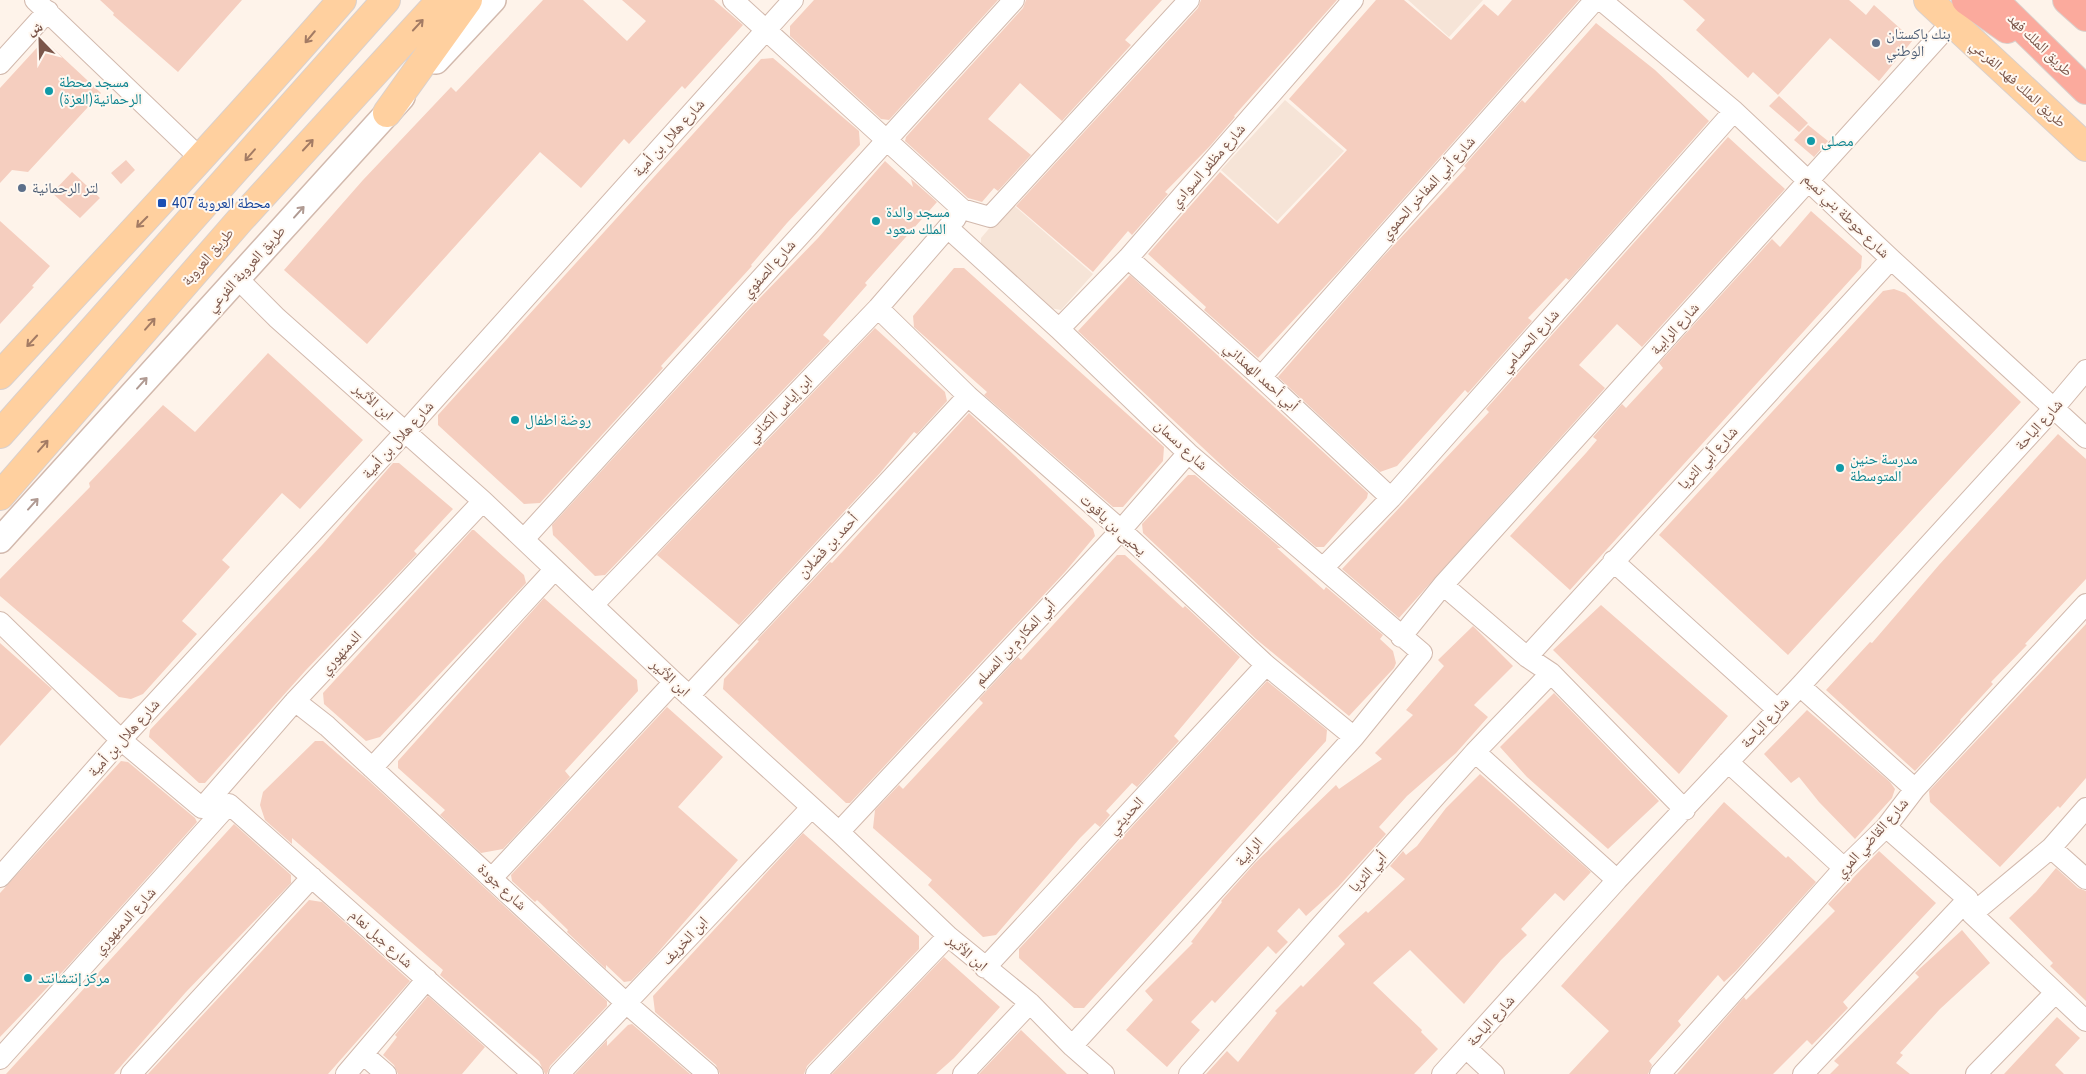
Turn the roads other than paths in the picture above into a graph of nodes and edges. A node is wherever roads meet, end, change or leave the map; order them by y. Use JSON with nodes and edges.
{"nodes":[{"id":1,"x":386,"y":0,"type":"edge"},
{"id":2,"x":441,"y":0,"type":"edge"},
{"id":3,"x":468,"y":0,"type":"edge"},
{"id":4,"x":493,"y":0,"type":"edge"},
{"id":5,"x":733,"y":0,"type":"edge"},
{"id":6,"x":793,"y":0,"type":"edge"},
{"id":7,"x":1014,"y":0,"type":"edge"},
{"id":8,"x":1189,"y":0,"type":"edge"},
{"id":9,"x":1353,"y":0,"type":"edge"},
{"id":10,"x":1595,"y":0,"type":"edge"},
{"id":11,"x":1601,"y":0,"type":"edge"},
{"id":12,"x":1928,"y":0,"type":"edge"},
{"id":13,"x":1966,"y":0,"type":"edge"},
{"id":14,"x":1994,"y":0,"type":"edge"},
{"id":15,"x":2067,"y":0,"type":"edge"},
{"id":16,"x":340,"y":1,"type":"edge"},
{"id":17,"x":41,"y":5,"type":"edge"},
{"id":18,"x":2086,"y":17,"type":"edge"},
{"id":19,"x":1951,"y":23,"type":"junction"},
{"id":20,"x":766,"y":30,"type":"junction"},
{"id":21,"x":2046,"y":51,"type":"junction"},
{"id":22,"x":0,"y":64,"type":"edge"},
{"id":23,"x":2086,"y":90,"type":"edge"},
{"id":24,"x":1734,"y":111,"type":"junction"},
{"id":25,"x":387,"y":113,"type":"junction"},
{"id":26,"x":887,"y":140,"type":"junction"},
{"id":27,"x":2086,"y":147,"type":"edge"},
{"id":28,"x":200,"y":158,"type":"junction"},
{"id":29,"x":1810,"y":180,"type":"junction"},
{"id":30,"x":962,"y":209,"type":"junction"},
{"id":31,"x":948,"y":228,"type":"junction"},
{"id":32,"x":1128,"y":258,"type":"junction"},
{"id":33,"x":1891,"y":259,"type":"junction"},
{"id":34,"x":238,"y":279,"type":"junction"},
{"id":35,"x":878,"y":308,"type":"junction"},
{"id":36,"x":1059,"y":329,"type":"junction"},
{"id":37,"x":2086,"y":370,"type":"edge"},
{"id":38,"x":0,"y":375,"type":"edge"},
{"id":39,"x":1261,"y":377,"type":"junction"},
{"id":40,"x":968,"y":396,"type":"junction"},
{"id":41,"x":2054,"y":408,"type":"junction"},
{"id":42,"x":406,"y":432,"type":"junction"},
{"id":43,"x":0,"y":434,"type":"edge"},
{"id":44,"x":2086,"y":438,"type":"edge"},
{"id":45,"x":1188,"y":453,"type":"junction"},
{"id":46,"x":0,"y":496,"type":"edge"},
{"id":47,"x":1391,"y":498,"type":"junction"},
{"id":48,"x":483,"y":500,"type":"junction"},
{"id":49,"x":1121,"y":530,"type":"junction"},
{"id":50,"x":524,"y":538,"type":"junction"},
{"id":51,"x":0,"y":540,"type":"edge"},
{"id":52,"x":1613,"y":561,"type":"junction"},
{"id":53,"x":1323,"y":568,"type":"junction"},
{"id":54,"x":555,"y":569,"type":"junction"},
{"id":55,"x":1443,"y":585,"type":"junction"},
{"id":56,"x":2086,"y":604,"type":"edge"},
{"id":57,"x":593,"y":605,"type":"junction"},
{"id":58,"x":0,"y":622,"type":"edge"},
{"id":59,"x":1401,"y":636,"type":"junction"},
{"id":60,"x":1422,"y":653,"type":"joint"},
{"id":61,"x":1527,"y":658,"type":"junction"},
{"id":62,"x":1266,"y":665,"type":"junction"},
{"id":63,"x":1551,"y":673,"type":"junction"},
{"id":64,"x":674,"y":682,"type":"junction"},
{"id":65,"x":1800,"y":686,"type":"junction"},
{"id":66,"x":689,"y":696,"type":"junction"},
{"id":67,"x":295,"y":701,"type":"junction"},
{"id":68,"x":1777,"y":709,"type":"junction"},
{"id":69,"x":1354,"y":737,"type":"junction"},
{"id":70,"x":121,"y":740,"type":"junction"},
{"id":71,"x":1475,"y":752,"type":"junction"},
{"id":72,"x":1728,"y":762,"type":"junction"},
{"id":73,"x":372,"y":768,"type":"junction"},
{"id":74,"x":1915,"y":789,"type":"junction"},
{"id":75,"x":229,"y":804,"type":"junction"},
{"id":76,"x":202,"y":808,"type":"junction"},
{"id":77,"x":811,"y":808,"type":"junction"},
{"id":78,"x":2086,"y":808,"type":"edge"},
{"id":79,"x":1685,"y":810,"type":"junction"},
{"id":80,"x":1886,"y":827,"type":"junction"},
{"id":81,"x":839,"y":832,"type":"junction"},
{"id":82,"x":2051,"y":848,"type":"junction"},
{"id":83,"x":1844,"y":868,"type":"junction"},
{"id":84,"x":312,"y":876,"type":"junction"},
{"id":85,"x":0,"y":877,"type":"edge"},
{"id":86,"x":492,"y":878,"type":"junction"},
{"id":87,"x":2086,"y":879,"type":"edge"},
{"id":88,"x":1617,"y":880,"type":"junction"},
{"id":89,"x":1970,"y":907,"type":"junction"},
{"id":90,"x":948,"y":936,"type":"junction"},
{"id":91,"x":985,"y":968,"type":"junction"},
{"id":92,"x":427,"y":979,"type":"junction"},
{"id":93,"x":2056,"y":993,"type":"junction"},
{"id":94,"x":1030,"y":1003,"type":"junction"},
{"id":95,"x":626,"y":1004,"type":"junction"},
{"id":96,"x":2086,"y":1021,"type":"edge"},
{"id":97,"x":1072,"y":1046,"type":"junction"},
{"id":98,"x":1466,"y":1048,"type":"junction"},
{"id":99,"x":364,"y":1054,"type":"junction"},
{"id":100,"x":0,"y":1059,"type":"edge"},
{"id":101,"x":1101,"y":1073,"type":"edge"},
{"id":102,"x":1981,"y":1073,"type":"edge"},
{"id":103,"x":131,"y":1074,"type":"edge"},
{"id":104,"x":346,"y":1074,"type":"edge"},
{"id":105,"x":386,"y":1074,"type":"edge"},
{"id":106,"x":533,"y":1074,"type":"edge"},
{"id":107,"x":559,"y":1074,"type":"edge"},
{"id":108,"x":708,"y":1074,"type":"edge"},
{"id":109,"x":816,"y":1074,"type":"edge"},
{"id":110,"x":963,"y":1074,"type":"edge"},
{"id":111,"x":1189,"y":1074,"type":"edge"},
{"id":112,"x":1442,"y":1074,"type":"edge"},
{"id":113,"x":1494,"y":1074,"type":"edge"},
{"id":114,"x":1660,"y":1074,"type":"edge"},
{"id":115,"x":1803,"y":1074,"type":"edge"}],
"edges":[{"from":1,"to":43,"type":"main road","one_way":true},
{"from":46,"to":2,"type":"main road","name":"طريق العروبة","one_way":true},
{"from":3,"to":25,"type":"main road"},
{"from":4,"to":25,"type":"street","name":"طريق العروبة الفرعي"},
{"from":5,"to":20,"type":"street"},
{"from":6,"to":20,"type":"street","name":"شارع هلال بن أمية"},
{"from":7,"to":26,"type":"street","name":"شارع الصفوي"},
{"from":8,"to":30,"type":"street"},
{"from":9,"to":32,"type":"street","name":"شارع مظفر السوادي"},
{"from":10,"to":39,"type":"street","name":"شارع أبي المفاخر الحموي"},
{"from":11,"to":24,"type":"street","name":"شارع حوطة بني تميم"},
{"from":12,"to":19,"type":"main road","name":"طريق الملك فهد الفرعي"},
{"from":13,"to":21,"type":"highway"},
{"from":14,"to":21,"type":"highway","name":"طريق الملك فهد"},
{"from":15,"to":18,"type":"highway"},
{"from":16,"to":28,"type":"main road","one_way":true},
{"from":17,"to":22,"type":"street"},
{"from":17,"to":28,"type":"street"},
{"from":19,"to":27,"type":"main road","name":"طريق الملك فهد الفرعي"},
{"from":19,"to":29,"type":"street","name":"شارع الرابية"},
{"from":20,"to":26,"type":"street"},
{"from":20,"to":42,"type":"street","name":"شارع هلال بن أمية"},
{"from":21,"to":23,"type":"highway","name":"طريق الملك فهد"},
{"from":24,"to":29,"type":"street","name":"شارع حوطة بني تميم"},
{"from":24,"to":47,"type":"street","name":"شارع الحسامي"},
{"from":34,"to":25,"type":"street","name":"طريق العروبة الفرعي","one_way":true},
{"from":26,"to":30,"type":"street"},
{"from":26,"to":50,"type":"street","name":"شارع الصفوي"},
{"from":28,"to":38,"type":"main road","one_way":true},
{"from":29,"to":33,"type":"street","name":"شارع حوطة بني تميم"},
{"from":29,"to":55,"type":"street","name":"شارع الرابية"},
{"from":30,"to":31,"type":"street","name":"ابن إياس الكناني"},
{"from":31,"to":35,"type":"street","name":"ابن إياس الكناني"},
{"from":31,"to":36,"type":"street","name":"شارع دسمان"},
{"from":32,"to":36,"type":"street","name":"شارع مظفر السوادي"},
{"from":32,"to":39,"type":"street","name":"أبي أحمد الهمذاني"},
{"from":33,"to":41,"type":"street","name":"شارع حوطة بني تميم"},
{"from":33,"to":52,"type":"street","name":"شارع أبي الثريا"},
{"from":34,"to":42,"type":"street","name":"ابن الأثير"},
{"from":51,"to":34,"type":"street","name":"طريق العروبة الفرعي","one_way":true},
{"from":35,"to":40,"type":"street","name":"يحيى بن ياقوت"},
{"from":35,"to":57,"type":"street","name":"ابن إياس الكناني"},
{"from":36,"to":45,"type":"street","name":"شارع دسمان"},
{"from":37,"to":41,"type":"street","name":"شارع الباحة"},
{"from":39,"to":47,"type":"street","name":"أبي أحمد الهمذاني"},
{"from":40,"to":49,"type":"street","name":"يحيى بن ياقوت"},
{"from":40,"to":66,"type":"street","name":"أحمد بن فضلان"},
{"from":41,"to":44,"type":"street","name":"شارع حوطة بني تميم"},
{"from":41,"to":65,"type":"street","name":"شارع الباحة"},
{"from":42,"to":48,"type":"street","name":"ابن الأثير"},
{"from":42,"to":70,"type":"street","name":"شارع هلال بن أمية"},
{"from":45,"to":49,"type":"street","name":"أبي المكارم بن المسلم"},
{"from":45,"to":53,"type":"street","name":"شارع دسمان"},
{"from":47,"to":53,"type":"street","name":"شارع الحسامي"},
{"from":48,"to":50,"type":"street","name":"ابن الأثير"},
{"from":48,"to":67,"type":"street","name":"الدمنهوري"},
{"from":49,"to":62,"type":"street","name":"يحيى بن ياقوت"},
{"from":49,"to":81,"type":"street","name":"أبي المكارم بن المسلم"},
{"from":50,"to":54,"type":"street","name":"ابن الأثير"},
{"from":52,"to":61,"type":"street","name":"شارع أبي الثريا"},
{"from":52,"to":68,"type":"street"},
{"from":53,"to":59,"type":"street","name":"شارع دسمان"},
{"from":54,"to":57,"type":"street","name":"ابن الأثير"},
{"from":54,"to":73,"type":"street"},
{"from":55,"to":59,"type":"street","name":"شارع الرابية"},
{"from":55,"to":61,"type":"street"},
{"from":56,"to":74,"type":"street","name":"شارع القاضي المري"},
{"from":57,"to":64,"type":"street","name":"ابن الأثير"},
{"from":58,"to":70,"type":"street"},
{"from":59,"to":60,"type":"street","name":"شارع دسمان"},
{"from":60,"to":69,"type":"street","name":"الرابية"},
{"from":61,"to":63,"type":"street"},
{"from":62,"to":69,"type":"street","name":"يحيى بن ياقوت"},
{"from":62,"to":91,"type":"street","name":"الحديثي"},
{"from":63,"to":71,"type":"street","name":"أبي الثريا"},
{"from":63,"to":79,"type":"street"},
{"from":64,"to":66,"type":"street","name":"ابن الأثير"},
{"from":64,"to":86,"type":"street"},
{"from":65,"to":68,"type":"street","name":"شارع الباحة"},
{"from":65,"to":74,"type":"street"},
{"from":66,"to":77,"type":"street","name":"ابن الأثير"},
{"from":67,"to":73,"type":"street","name":"شارع جودة"},
{"from":67,"to":76,"type":"street","name":"الدمنهوري"},
{"from":68,"to":72,"type":"street","name":"شارع الباحة"},
{"from":69,"to":97,"type":"street","name":"الرابية"},
{"from":70,"to":76,"type":"street"},
{"from":70,"to":85,"type":"street","name":"شارع هلال بن أمية"},
{"from":71,"to":88,"type":"street"},
{"from":71,"to":111,"type":"street","name":"أبي الثريا"},
{"from":72,"to":79,"type":"street","name":"شارع الباحة"},
{"from":72,"to":83,"type":"street"},
{"from":73,"to":86,"type":"street","name":"شارع جودة"},
{"from":74,"to":80,"type":"street","name":"شارع القاضي المري"},
{"from":75,"to":76,"type":"street"},
{"from":75,"to":84,"type":"street","name":"شارع جبل نعام"},
{"from":75,"to":100,"type":"street","name":"شارع الدمنهوري"},
{"from":77,"to":81,"type":"street","name":"ابن الأثير"},
{"from":77,"to":95,"type":"street","name":"ابن الخريف"},
{"from":78,"to":82,"type":"street"},
{"from":79,"to":88,"type":"street","name":"شارع الباحة"},
{"from":80,"to":83,"type":"street","name":"شارع القاضي المري"},
{"from":80,"to":89,"type":"street"},
{"from":81,"to":90,"type":"street","name":"ابن الأثير"},
{"from":82,"to":87,"type":"street"},
{"from":82,"to":89,"type":"street"},
{"from":83,"to":114,"type":"street","name":"شارع القاضي المري"},
{"from":84,"to":92,"type":"street","name":"شارع جبل نعام"},
{"from":84,"to":103,"type":"street"},
{"from":86,"to":95,"type":"street","name":"شارع جودة"},
{"from":88,"to":98,"type":"street","name":"شارع الباحة"},
{"from":89,"to":93,"type":"street"},
{"from":89,"to":115,"type":"street"},
{"from":90,"to":91,"type":"street","name":"ابن الأثير"},
{"from":90,"to":109,"type":"street"},
{"from":91,"to":94,"type":"street","name":"ابن الأثير"},
{"from":92,"to":99,"type":"street"},
{"from":92,"to":106,"type":"street","name":"شارع جبل نعام"},
{"from":93,"to":96,"type":"street"},
{"from":93,"to":102,"type":"street"},
{"from":94,"to":97,"type":"street","name":"ابن الأثير"},
{"from":94,"to":110,"type":"street"},
{"from":95,"to":107,"type":"street","name":"ابن الخريف"},
{"from":95,"to":108,"type":"street","name":"شارع جودة"},
{"from":97,"to":101,"type":"street","name":"ابن الأثير"},
{"from":98,"to":112,"type":"street","name":"شارع الباحة"},
{"from":98,"to":113,"type":"street"},
{"from":99,"to":104,"type":"street"},
{"from":99,"to":105,"type":"street"}]}
